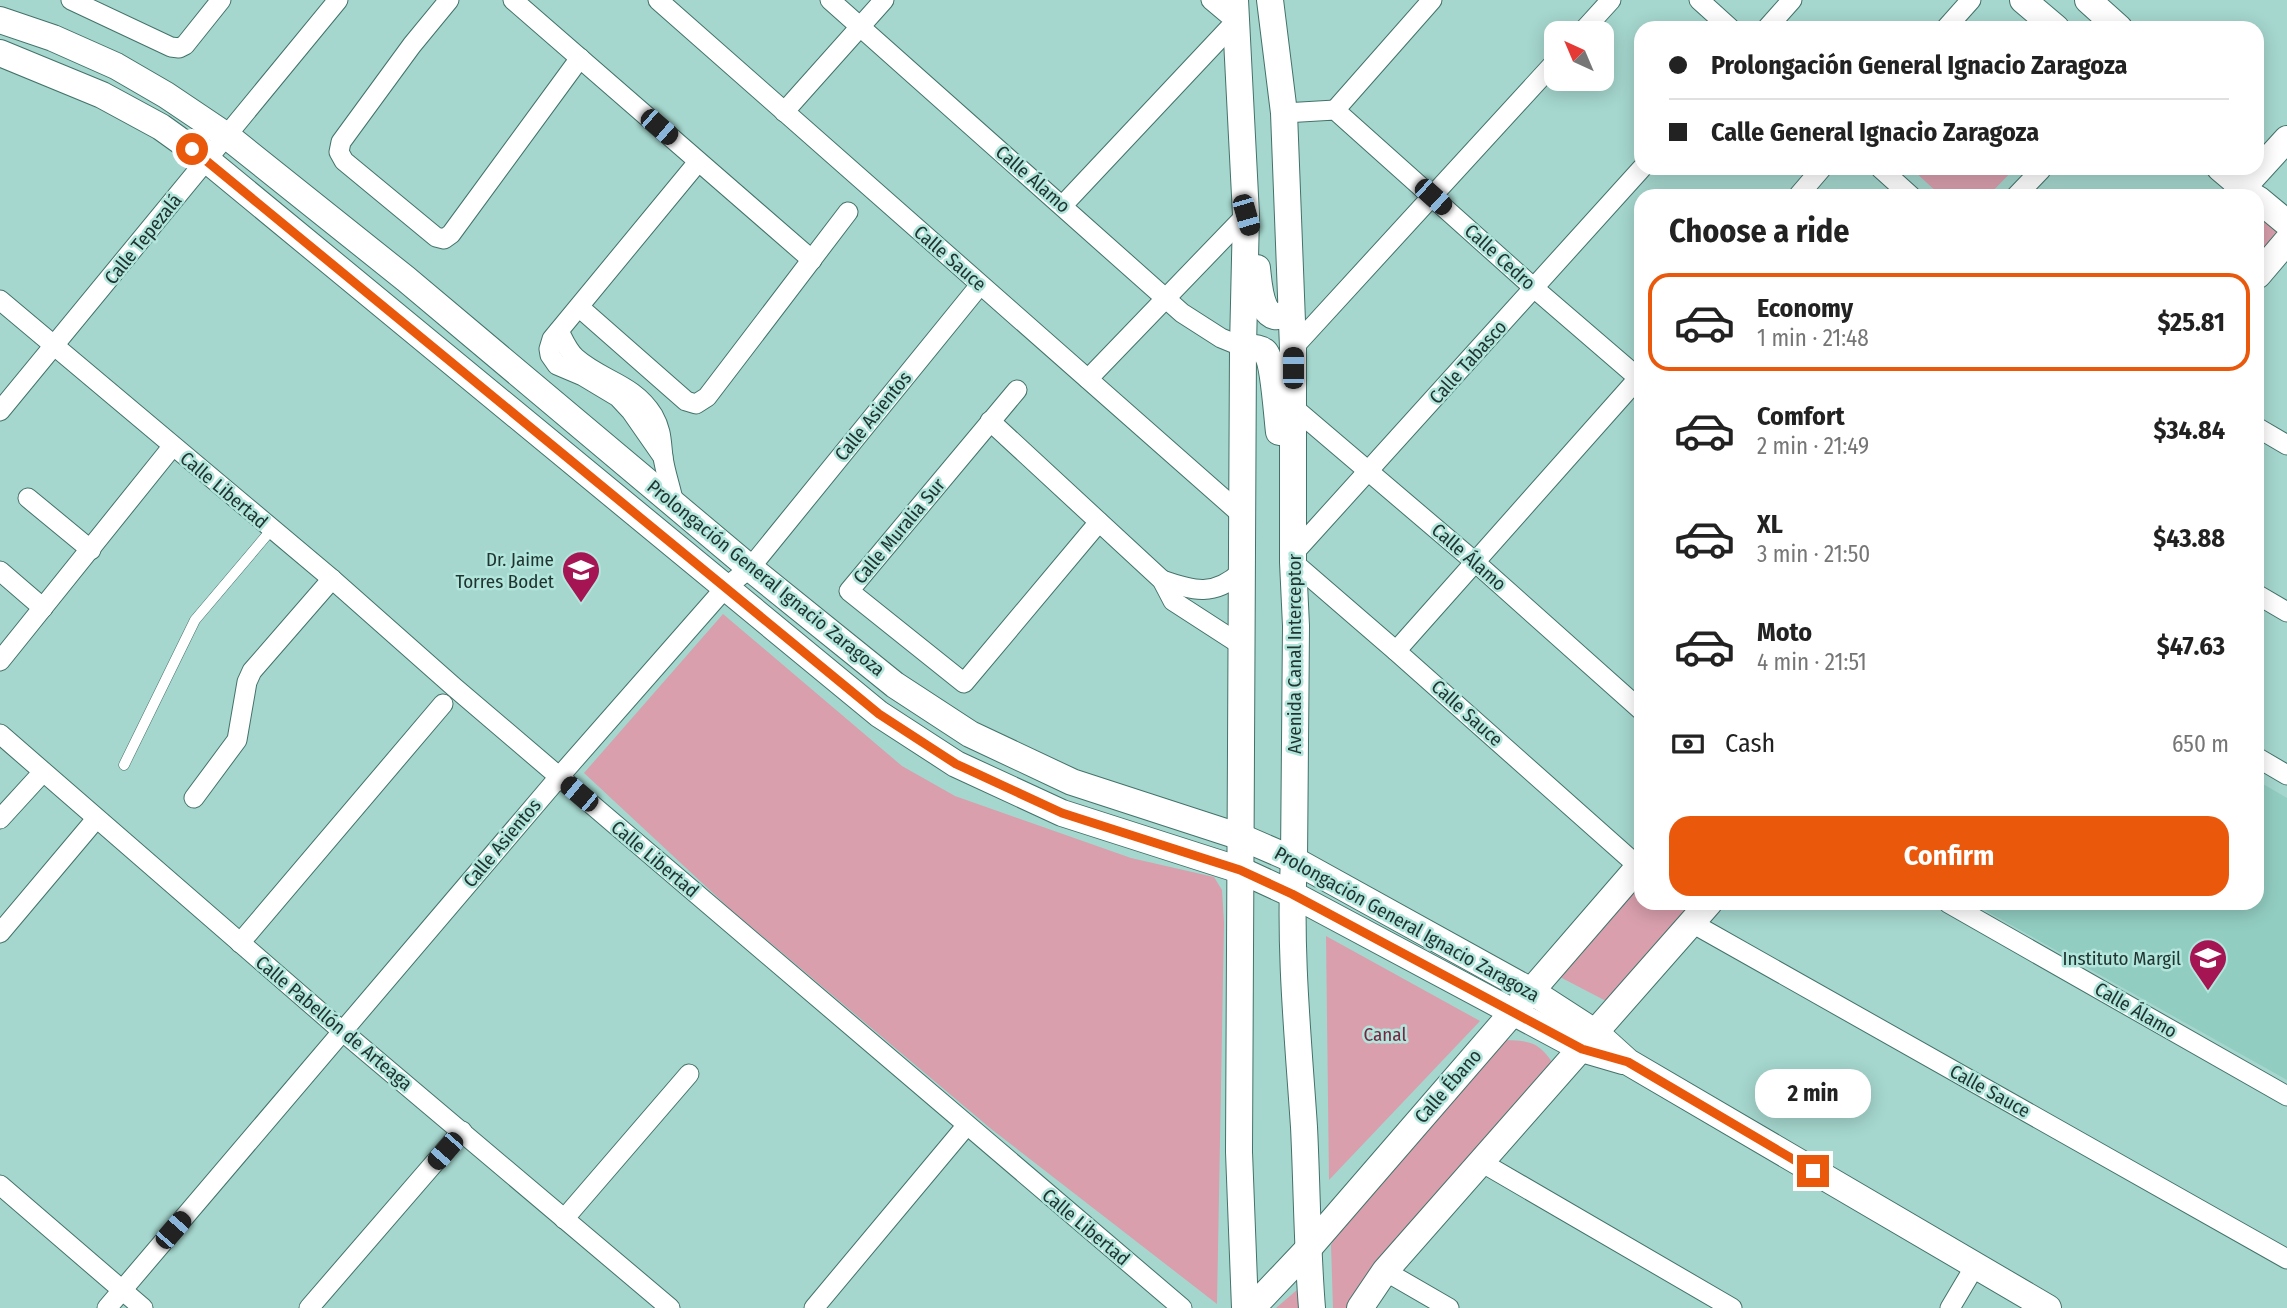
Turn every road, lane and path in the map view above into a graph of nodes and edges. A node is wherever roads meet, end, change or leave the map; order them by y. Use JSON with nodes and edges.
{"nodes":[{"id":1,"x":71,"y":0,"type":"edge"},
{"id":2,"x":221,"y":0,"type":"edge"},
{"id":3,"x":338,"y":0,"type":"edge"},
{"id":4,"x":449,"y":0,"type":"edge"},
{"id":5,"x":513,"y":0,"type":"edge"},
{"id":6,"x":658,"y":0,"type":"edge"},
{"id":7,"x":830,"y":0,"type":"edge"},
{"id":8,"x":884,"y":0,"type":"edge"},
{"id":9,"x":1211,"y":0,"type":"edge"},
{"id":10,"x":1270,"y":0,"type":"edge"},
{"id":11,"x":1432,"y":0,"type":"edge"},
{"id":12,"x":1611,"y":0,"type":"edge"},
{"id":13,"x":1699,"y":0,"type":"edge"},
{"id":14,"x":1792,"y":0,"type":"edge"},
{"id":15,"x":1971,"y":0,"type":"edge"},
{"id":16,"x":2023,"y":0,"type":"edge"},
{"id":17,"x":2088,"y":0,"type":"edge"},
{"id":18,"x":1236,"y":10,"type":"edge"},
{"id":19,"x":6,"y":19,"type":"edge"},
{"id":20,"x":1592,"y":21,"type":"edge"},
{"id":21,"x":1722,"y":21,"type":"edge"},
{"id":22,"x":1773,"y":21,"type":"edge"},
{"id":23,"x":1952,"y":21,"type":"edge"},
{"id":24,"x":2048,"y":21,"type":"edge"},
{"id":25,"x":2111,"y":21,"type":"edge"},
{"id":26,"x":860,"y":27,"type":"junction"},
{"id":27,"x":0,"y":53,"type":"edge"},
{"id":28,"x":580,"y":58,"type":"junction"},
{"id":29,"x":1544,"y":74,"type":"edge"},
{"id":30,"x":1335,"y":110,"type":"junction"},
{"id":31,"x":784,"y":111,"type":"junction"},
{"id":32,"x":1284,"y":113,"type":"junction"},
{"id":33,"x":227,"y":136,"type":"junction"},
{"id":34,"x":2287,"y":139,"type":"edge"},
{"id":35,"x":207,"y":160,"type":"junction"},
{"id":36,"x":698,"y":162,"type":"junction"},
{"id":37,"x":2271,"y":162,"type":"edge"},
{"id":38,"x":1636,"y":175,"type":"edge"},
{"id":39,"x":1816,"y":175,"type":"edge"},
{"id":40,"x":1888,"y":175,"type":"edge"},
{"id":41,"x":2036,"y":175,"type":"edge"},
{"id":42,"x":2227,"y":175,"type":"edge"},
{"id":43,"x":1804,"y":189,"type":"edge"},
{"id":44,"x":1903,"y":189,"type":"edge"},
{"id":45,"x":2023,"y":189,"type":"edge"},
{"id":46,"x":2241,"y":189,"type":"edge"},
{"id":47,"x":1433,"y":197,"type":"junction"},
{"id":48,"x":1063,"y":205,"type":"junction"},
{"id":49,"x":2264,"y":207,"type":"edge"},
{"id":50,"x":848,"y":212,"type":"dead end"},
{"id":51,"x":1246,"y":215,"type":"junction"},
{"id":52,"x":2287,"y":223,"type":"edge"},
{"id":53,"x":2287,"y":241,"type":"edge"},
{"id":54,"x":812,"y":260,"type":"junction"},
{"id":55,"x":2264,"y":268,"type":"edge"},
{"id":56,"x":979,"y":285,"type":"junction"},
{"id":57,"x":1534,"y":288,"type":"junction"},
{"id":58,"x":1166,"y":298,"type":"junction"},
{"id":59,"x":0,"y":300,"type":"edge"},
{"id":60,"x":579,"y":307,"type":"junction"},
{"id":61,"x":1291,"y":310,"type":"junction"},
{"id":62,"x":54,"y":346,"type":"junction"},
{"id":63,"x":1243,"y":347,"type":"junction"},
{"id":64,"x":1293,"y":348,"type":"junction"},
{"id":65,"x":1634,"y":373,"type":"edge"},
{"id":66,"x":1088,"y":379,"type":"junction"},
{"id":67,"x":1634,"y":385,"type":"edge"},
{"id":68,"x":1017,"y":390,"type":"dead end"},
{"id":69,"x":1293,"y":407,"type":"junction"},
{"id":70,"x":0,"y":411,"type":"edge"},
{"id":71,"x":990,"y":422,"type":"junction"},
{"id":72,"x":2264,"y":432,"type":"edge"},
{"id":73,"x":2287,"y":445,"type":"edge"},
{"id":74,"x":172,"y":447,"type":"junction"},
{"id":75,"x":1369,"y":473,"type":"junction"},
{"id":76,"x":1293,"y":491,"type":"junction"},
{"id":77,"x":28,"y":498,"type":"dead end"},
{"id":78,"x":674,"y":504,"type":"junction"},
{"id":79,"x":1242,"y":515,"type":"junction"},
{"id":80,"x":1099,"y":522,"type":"junction"},
{"id":81,"x":272,"y":529,"type":"junction"},
{"id":82,"x":91,"y":550,"type":"junction"},
{"id":83,"x":1293,"y":558,"type":"junction"},
{"id":84,"x":1475,"y":562,"type":"junction"},
{"id":85,"x":750,"y":568,"type":"junction"},
{"id":86,"x":0,"y":571,"type":"edge"},
{"id":87,"x":1241,"y":572,"type":"junction"},
{"id":88,"x":332,"y":579,"type":"junction"},
{"id":89,"x":1162,"y":580,"type":"junction"},
{"id":90,"x":725,"y":588,"type":"junction"},
{"id":91,"x":2264,"y":599,"type":"edge"},
{"id":92,"x":43,"y":608,"type":"junction"},
{"id":93,"x":2287,"y":612,"type":"edge"},
{"id":94,"x":1241,"y":646,"type":"junction"},
{"id":95,"x":1396,"y":651,"type":"junction"},
{"id":96,"x":0,"y":661,"type":"edge"},
{"id":97,"x":443,"y":704,"type":"dead end"},
{"id":98,"x":1634,"y":704,"type":"edge"},
{"id":99,"x":0,"y":734,"type":"edge"},
{"id":100,"x":2264,"y":762,"type":"edge"},
{"id":101,"x":124,"y":765,"type":"dead end"},
{"id":102,"x":43,"y":772,"type":"junction"},
{"id":103,"x":2287,"y":775,"type":"edge"},
{"id":104,"x":559,"y":777,"type":"junction"},
{"id":105,"x":194,"y":798,"type":"dead end"},
{"id":106,"x":0,"y":819,"type":"edge"},
{"id":107,"x":96,"y":819,"type":"junction"},
{"id":108,"x":1241,"y":837,"type":"junction"},
{"id":109,"x":1634,"y":859,"type":"edge"},
{"id":110,"x":1294,"y":860,"type":"junction"},
{"id":111,"x":1240,"y":870,"type":"junction"},
{"id":112,"x":1634,"y":871,"type":"edge"},
{"id":113,"x":1292,"y":894,"type":"junction"},
{"id":114,"x":1960,"y":910,"type":"edge"},
{"id":115,"x":1701,"y":913,"type":"edge"},
{"id":116,"x":0,"y":933,"type":"edge"},
{"id":117,"x":240,"y":943,"type":"junction"},
{"id":118,"x":1531,"y":991,"type":"junction"},
{"id":119,"x":1511,"y":1013,"type":"junction"},
{"id":120,"x":342,"y":1031,"type":"junction"},
{"id":121,"x":1589,"y":1041,"type":"junction"},
{"id":122,"x":689,"y":1074,"type":"dead end"},
{"id":123,"x":2287,"y":1096,"type":"edge"},
{"id":124,"x":967,"y":1125,"type":"junction"},
{"id":125,"x":462,"y":1131,"type":"junction"},
{"id":126,"x":1481,"y":1162,"type":"junction"},
{"id":127,"x":0,"y":1185,"type":"edge"},
{"id":128,"x":564,"y":1219,"type":"junction"},
{"id":129,"x":1308,"y":1249,"type":"junction"},
{"id":130,"x":2287,"y":1259,"type":"edge"},
{"id":131,"x":1975,"y":1266,"type":"junction"},
{"id":132,"x":1385,"y":1271,"type":"junction"},
{"id":133,"x":122,"y":1290,"type":"junction"},
{"id":134,"x":107,"y":1308,"type":"edge"},
{"id":135,"x":143,"y":1308,"type":"edge"},
{"id":136,"x":309,"y":1308,"type":"edge"},
{"id":137,"x":670,"y":1308,"type":"edge"},
{"id":138,"x":814,"y":1308,"type":"edge"},
{"id":139,"x":1182,"y":1308,"type":"edge"},
{"id":140,"x":1245,"y":1308,"type":"edge"},
{"id":141,"x":1252,"y":1308,"type":"edge"},
{"id":142,"x":1312,"y":1308,"type":"edge"},
{"id":143,"x":1360,"y":1308,"type":"edge"},
{"id":144,"x":1449,"y":1308,"type":"edge"},
{"id":145,"x":1732,"y":1308,"type":"edge"},
{"id":146,"x":1950,"y":1308,"type":"edge"},
{"id":147,"x":2048,"y":1308,"type":"edge"}],
"edges":[{"from":1,"to":2,"type":"street"},
{"from":3,"to":33,"type":"street","name":"Calle Tepezalá"},
{"from":4,"to":28,"type":"street"},
{"from":5,"to":28,"type":"street"},
{"from":6,"to":31,"type":"street","name":"Calle Sauce"},
{"from":7,"to":26,"type":"street","name":"Calle Álamo"},
{"from":8,"to":26,"type":"street"},
{"from":9,"to":18,"type":"street"},
{"from":10,"to":32,"type":"street","name":"Avenida Canal Interceptor"},
{"from":11,"to":30,"type":"street"},
{"from":12,"to":20,"type":"street"},
{"from":13,"to":21,"type":"street"},
{"from":14,"to":22,"type":"street"},
{"from":15,"to":23,"type":"street"},
{"from":16,"to":24,"type":"street"},
{"from":17,"to":25,"type":"street"},
{"from":18,"to":48,"type":"street"},
{"from":18,"to":51,"type":"street"},
{"from":19,"to":33,"type":"street","name":"Prolongación General Ignacio Zaragoza"},
{"from":26,"to":31,"type":"street"},
{"from":26,"to":48,"type":"street","name":"Calle Álamo"},
{"from":27,"to":35,"type":"street","name":"Prolongación General Ignacio Zaragoza"},
{"from":28,"to":36,"type":"street"},
{"from":29,"to":47,"type":"street"},
{"from":30,"to":32,"type":"street"},
{"from":30,"to":47,"type":"street","name":"Calle Cedro"},
{"from":31,"to":56,"type":"street","name":"Calle Sauce"},
{"from":32,"to":61,"type":"street","name":"Avenida Canal Interceptor"},
{"from":33,"to":35,"type":"street","name":"Calle Tepezalá"},
{"from":33,"to":78,"type":"street","name":"Prolongación General Ignacio Zaragoza"},
{"from":34,"to":37,"type":"street"},
{"from":35,"to":62,"type":"street","name":"Calle Tepezalá"},
{"from":35,"to":90,"type":"street","name":"Prolongación General Ignacio Zaragoza"},
{"from":36,"to":54,"type":"street"},
{"from":36,"to":60,"type":"street"},
{"from":38,"to":57,"type":"street","name":"Calle Tabasco"},
{"from":39,"to":43,"type":"street"},
{"from":40,"to":44,"type":"street"},
{"from":41,"to":45,"type":"street"},
{"from":42,"to":46,"type":"street"},
{"from":47,"to":57,"type":"street","name":"Calle Cedro"},
{"from":47,"to":64,"type":"street"},
{"from":48,"to":58,"type":"street","name":"Calle Álamo"},
{"from":49,"to":52,"type":"street"},
{"from":50,"to":54,"type":"street"},
{"from":51,"to":58,"type":"street"},
{"from":51,"to":61,"type":"street"},
{"from":51,"to":63,"type":"street"},
{"from":53,"to":55,"type":"street"},
{"from":54,"to":60,"type":"street"},
{"from":56,"to":66,"type":"street","name":"Calle Sauce"},
{"from":56,"to":85,"type":"street","name":"Calle Asientos"},
{"from":57,"to":65,"type":"street","name":"Calle Cedro"},
{"from":57,"to":75,"type":"street","name":"Calle Tabasco"},
{"from":58,"to":63,"type":"street","name":"Calle Álamo"},
{"from":58,"to":66,"type":"street"},
{"from":59,"to":62,"type":"street","name":"Calle Libertad"},
{"from":60,"to":78,"type":"street"},
{"from":61,"to":64,"type":"street","name":"Avenida Canal Interceptor"},
{"from":62,"to":70,"type":"street","name":"Calle Tepezalá"},
{"from":62,"to":74,"type":"street","name":"Calle Libertad"},
{"from":63,"to":76,"type":"street"},
{"from":63,"to":79,"type":"street"},
{"from":64,"to":69,"type":"street","name":"Avenida Canal Interceptor"},
{"from":66,"to":79,"type":"street","name":"Calle Sauce"},
{"from":67,"to":84,"type":"street"},
{"from":68,"to":71,"type":"street","name":"Calle Muralia Sur"},
{"from":69,"to":75,"type":"street","name":"Calle Álamo"},
{"from":69,"to":76,"type":"street","name":"Avenida Canal Interceptor"},
{"from":71,"to":80,"type":"street"},
{"from":71,"to":80,"type":"street","name":"Calle Muralia Sur"},
{"from":72,"to":73,"type":"street"},
{"from":74,"to":81,"type":"street","name":"Calle Libertad"},
{"from":74,"to":82,"type":"street"},
{"from":75,"to":83,"type":"street","name":"Calle Tabasco"},
{"from":75,"to":84,"type":"street","name":"Calle Álamo"},
{"from":76,"to":83,"type":"street","name":"Avenida Canal Interceptor"},
{"from":77,"to":82,"type":"street"},
{"from":78,"to":85,"type":"street","name":"Prolongación General Ignacio Zaragoza"},
{"from":79,"to":87,"type":"street"},
{"from":80,"to":89,"type":"street"},
{"from":81,"to":88,"type":"street","name":"Calle Libertad"},
{"from":81,"to":101,"type":"lane"},
{"from":82,"to":92,"type":"street"},
{"from":83,"to":95,"type":"street","name":"Calle Sauce"},
{"from":83,"to":110,"type":"street","name":"Avenida Canal Interceptor"},
{"from":84,"to":95,"type":"street"},
{"from":84,"to":98,"type":"street","name":"Calle Álamo"},
{"from":85,"to":90,"type":"street","name":"Calle Asientos"},
{"from":85,"to":108,"type":"street","name":"Prolongación General Ignacio Zaragoza"},
{"from":86,"to":92,"type":"street"},
{"from":87,"to":89,"type":"street"},
{"from":87,"to":94,"type":"street"},
{"from":88,"to":104,"type":"street","name":"Calle Libertad"},
{"from":88,"to":105,"type":"street"},
{"from":89,"to":94,"type":"street"},
{"from":90,"to":104,"type":"street","name":"Calle Asientos"},
{"from":90,"to":111,"type":"street","name":"Prolongación General Ignacio Zaragoza"},
{"from":91,"to":93,"type":"street"},
{"from":92,"to":96,"type":"street"},
{"from":94,"to":108,"type":"street"},
{"from":95,"to":109,"type":"street","name":"Calle Sauce"},
{"from":97,"to":117,"type":"street"},
{"from":99,"to":102,"type":"street","name":"Calle Pabellón de Arteaga"},
{"from":100,"to":103,"type":"street"},
{"from":102,"to":106,"type":"street"},
{"from":102,"to":107,"type":"street","name":"Calle Pabellón de Arteaga"},
{"from":104,"to":120,"type":"street","name":"Calle Asientos"},
{"from":104,"to":124,"type":"street","name":"Calle Libertad"},
{"from":107,"to":116,"type":"street"},
{"from":107,"to":117,"type":"street","name":"Calle Pabellón de Arteaga"},
{"from":108,"to":110,"type":"street","name":"Prolongación General Ignacio Zaragoza"},
{"from":108,"to":111,"type":"street"},
{"from":110,"to":113,"type":"street","name":"Avenida Canal Interceptor"},
{"from":110,"to":118,"type":"street","name":"Prolongación General Ignacio Zaragoza"},
{"from":111,"to":113,"type":"street","name":"Prolongación General Ignacio Zaragoza"},
{"from":111,"to":140,"type":"street"},
{"from":112,"to":118,"type":"street","name":"Calle Ébano"},
{"from":113,"to":119,"type":"street","name":"Prolongación General Ignacio Zaragoza"},
{"from":113,"to":129,"type":"street","name":"Avenida Canal Interceptor"},
{"from":114,"to":123,"type":"street","name":"Calle Álamo"},
{"from":115,"to":121,"type":"street"},
{"from":115,"to":130,"type":"street","name":"Calle Sauce"},
{"from":117,"to":120,"type":"street","name":"Calle Pabellón de Arteaga"},
{"from":118,"to":119,"type":"street","name":"Calle Ébano"},
{"from":118,"to":121,"type":"street","name":"Prolongación General Ignacio Zaragoza"},
{"from":119,"to":121,"type":"street","name":"Prolongación General Ignacio Zaragoza"},
{"from":119,"to":129,"type":"street","name":"Calle Ébano"},
{"from":120,"to":125,"type":"street","name":"Calle Pabellón de Arteaga"},
{"from":120,"to":133,"type":"street","name":"Calle Asientos"},
{"from":121,"to":126,"type":"street"},
{"from":121,"to":131,"type":"street"},
{"from":122,"to":128,"type":"street"},
{"from":124,"to":138,"type":"street"},
{"from":124,"to":139,"type":"street","name":"Calle Libertad"},
{"from":125,"to":128,"type":"street","name":"Calle Pabellón de Arteaga"},
{"from":125,"to":136,"type":"street"},
{"from":126,"to":132,"type":"street"},
{"from":126,"to":145,"type":"street"},
{"from":127,"to":133,"type":"street"},
{"from":128,"to":137,"type":"street","name":"Calle Pabellón de Arteaga"},
{"from":129,"to":141,"type":"street","name":"Calle Ébano"},
{"from":129,"to":142,"type":"street","name":"Avenida Canal Interceptor"},
{"from":131,"to":146,"type":"street"},
{"from":131,"to":147,"type":"street"},
{"from":132,"to":143,"type":"street"},
{"from":132,"to":144,"type":"street"},
{"from":133,"to":134,"type":"street","name":"Calle Asientos"},
{"from":133,"to":135,"type":"street"}]}
